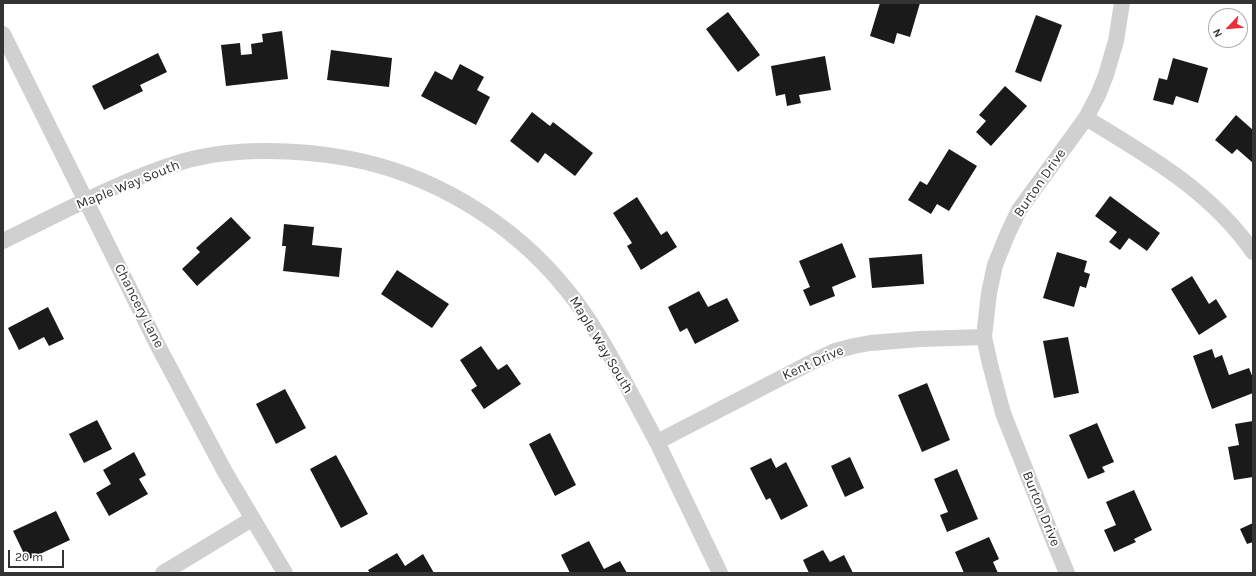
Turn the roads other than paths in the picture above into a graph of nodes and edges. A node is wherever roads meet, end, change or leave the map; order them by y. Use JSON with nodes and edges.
{"nodes":[{"id":1,"x":1122,"y":3,"type":"edge"},
{"id":2,"x":3,"y":34,"type":"edge"},
{"id":3,"x":1086,"y":118,"type":"junction"},
{"id":4,"x":86,"y":201,"type":"junction"},
{"id":5,"x":3,"y":241,"type":"edge"},
{"id":6,"x":1253,"y":252,"type":"edge"},
{"id":7,"x":984,"y":337,"type":"junction"},
{"id":8,"x":657,"y":442,"type":"junction"},
{"id":9,"x":252,"y":519,"type":"junction"},
{"id":10,"x":163,"y":573,"type":"edge"},
{"id":11,"x":285,"y":573,"type":"edge"},
{"id":12,"x":720,"y":573,"type":"edge"},
{"id":13,"x":1067,"y":573,"type":"edge"}],
"edges":[{"from":1,"to":3,"type":"street","name":"Burton Drive"},
{"from":2,"to":4,"type":"street","name":"Chancery Lane"},
{"from":3,"to":6,"type":"street"},
{"from":3,"to":7,"type":"street","name":"Burton Drive"},
{"from":4,"to":5,"type":"street","name":"Maple Way South"},
{"from":4,"to":8,"type":"street","name":"Maple Way South"},
{"from":4,"to":9,"type":"street","name":"Chancery Lane"},
{"from":7,"to":8,"type":"street","name":"Kent Drive"},
{"from":7,"to":13,"type":"street","name":"Burton Drive"},
{"from":8,"to":12,"type":"street","name":"Maple Way South"},
{"from":9,"to":10,"type":"street"},
{"from":9,"to":11,"type":"street","name":"Chancery Lane"}]}
